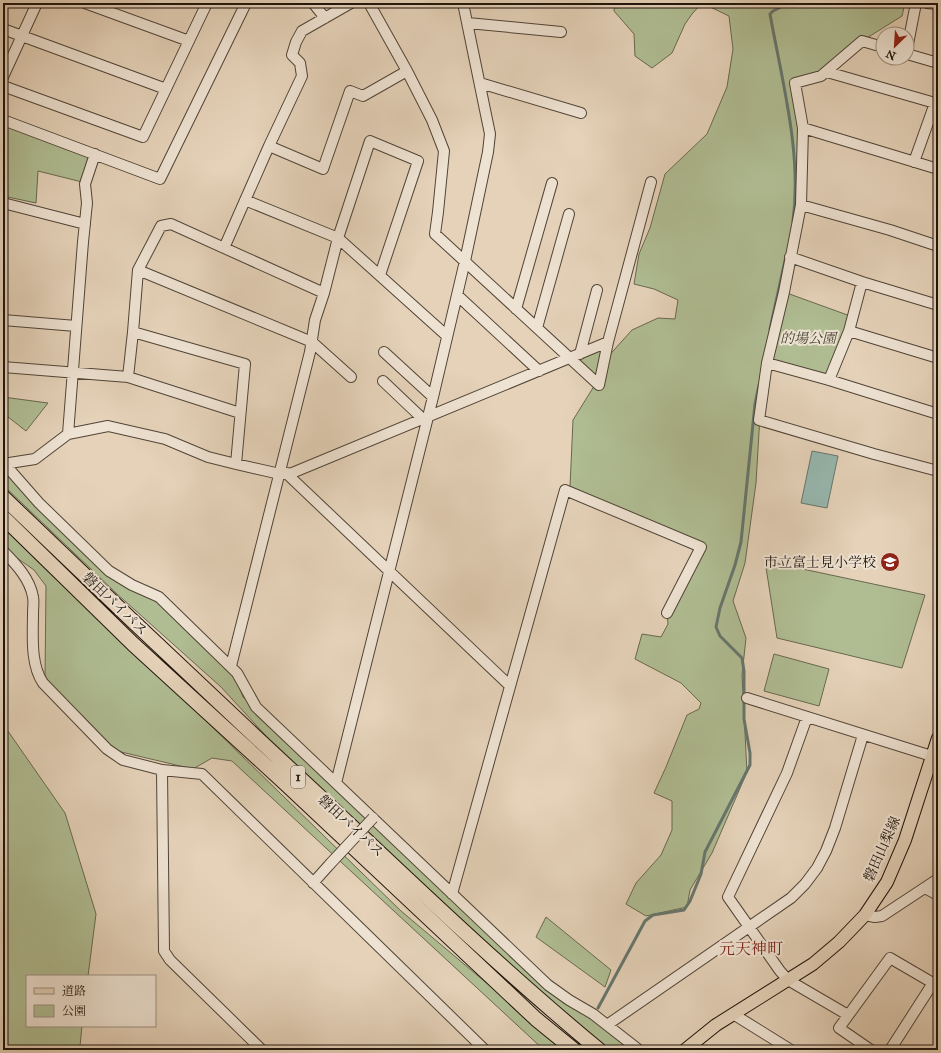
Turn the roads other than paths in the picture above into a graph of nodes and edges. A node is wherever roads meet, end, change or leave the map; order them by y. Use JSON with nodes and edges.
{"nodes":[{"id":1,"x":37,"y":3,"type":"edge"},
{"id":2,"x":86,"y":3,"type":"edge"},
{"id":3,"x":207,"y":3,"type":"edge"},
{"id":4,"x":246,"y":3,"type":"edge"},
{"id":5,"x":312,"y":3,"type":"edge"},
{"id":6,"x":351,"y":3,"type":"edge"},
{"id":7,"x":369,"y":3,"type":"edge"},
{"id":8,"x":463,"y":3,"type":"edge"},
{"id":9,"x":916,"y":3,"type":"edge"},
{"id":10,"x":927,"y":3,"type":"edge"},
{"id":11,"x":938,"y":4,"type":"edge"},
{"id":12,"x":325,"y":18,"type":"junction"},
{"id":13,"x":468,"y":23,"type":"junction"},
{"id":14,"x":912,"y":26,"type":"edge"},
{"id":15,"x":3,"y":29,"type":"edge"},
{"id":16,"x":561,"y":32,"type":"dead end"},
{"id":17,"x":22,"y":36,"type":"junction"},
{"id":18,"x":189,"y":41,"type":"junction"},
{"id":19,"x":875,"y":45,"type":"edge"},
{"id":20,"x":915,"y":56,"type":"edge"},
{"id":21,"x":938,"y":62,"type":"edge"},
{"id":22,"x":407,"y":71,"type":"junction"},
{"id":23,"x":826,"y":72,"type":"junction"},
{"id":24,"x":3,"y":76,"type":"edge"},
{"id":25,"x":480,"y":83,"type":"junction"},
{"id":26,"x":3,"y":86,"type":"edge"},
{"id":27,"x":166,"y":88,"type":"junction"},
{"id":28,"x":936,"y":103,"type":"edge"},
{"id":29,"x":581,"y":113,"type":"dead end"},
{"id":30,"x":3,"y":120,"type":"edge"},
{"id":31,"x":803,"y":128,"type":"junction"},
{"id":32,"x":269,"y":146,"type":"junction"},
{"id":33,"x":95,"y":154,"type":"junction"},
{"id":34,"x":914,"y":162,"type":"junction"},
{"id":35,"x":938,"y":169,"type":"edge"},
{"id":36,"x":651,"y":182,"type":"dead end"},
{"id":37,"x":552,"y":183,"type":"dead end"},
{"id":38,"x":245,"y":200,"type":"junction"},
{"id":39,"x":3,"y":203,"type":"edge"},
{"id":40,"x":801,"y":205,"type":"junction"},
{"id":41,"x":569,"y":214,"type":"dead end"},
{"id":42,"x":85,"y":224,"type":"junction"},
{"id":43,"x":338,"y":238,"type":"junction"},
{"id":44,"x":938,"y":246,"type":"edge"},
{"id":45,"x":224,"y":248,"type":"junction"},
{"id":46,"x":790,"y":257,"type":"junction"},
{"id":47,"x":465,"y":261,"type":"junction"},
{"id":48,"x":138,"y":270,"type":"junction"},
{"id":49,"x":380,"y":275,"type":"junction"},
{"id":50,"x":862,"y":282,"type":"junction"},
{"id":51,"x":597,"y":290,"type":"dead end"},
{"id":52,"x":324,"y":292,"type":"junction"},
{"id":53,"x":457,"y":295,"type":"junction"},
{"id":54,"x":938,"y":305,"type":"edge"},
{"id":55,"x":516,"y":309,"type":"junction"},
{"id":56,"x":3,"y":320,"type":"edge"},
{"id":57,"x":76,"y":326,"type":"junction"},
{"id":58,"x":537,"y":328,"type":"junction"},
{"id":59,"x":849,"y":331,"type":"junction"},
{"id":60,"x":133,"y":332,"type":"junction"},
{"id":61,"x":447,"y":336,"type":"junction"},
{"id":62,"x":312,"y":342,"type":"junction"},
{"id":63,"x":608,"y":342,"type":"junction"},
{"id":64,"x":384,"y":352,"type":"dead end"},
{"id":65,"x":575,"y":356,"type":"junction"},
{"id":66,"x":938,"y":358,"type":"edge"},
{"id":67,"x":768,"y":364,"type":"junction"},
{"id":68,"x":3,"y":367,"type":"edge"},
{"id":69,"x":539,"y":371,"type":"junction"},
{"id":70,"x":72,"y":373,"type":"junction"},
{"id":71,"x":128,"y":377,"type":"junction"},
{"id":72,"x":351,"y":377,"type":"dead end"},
{"id":73,"x":829,"y":380,"type":"junction"},
{"id":74,"x":383,"y":381,"type":"dead end"},
{"id":75,"x":433,"y":398,"type":"junction"},
{"id":76,"x":240,"y":413,"type":"junction"},
{"id":77,"x":938,"y":414,"type":"edge"},
{"id":78,"x":425,"y":418,"type":"junction"},
{"id":79,"x":68,"y":434,"type":"junction"},
{"id":80,"x":3,"y":463,"type":"edge"},
{"id":81,"x":236,"y":464,"type":"junction"},
{"id":82,"x":938,"y":471,"type":"edge"},
{"id":83,"x":283,"y":474,"type":"junction"},
{"id":84,"x":3,"y":497,"type":"edge"},
{"id":85,"x":3,"y":517,"type":"edge"},
{"id":86,"x":3,"y":551,"type":"edge"},
{"id":87,"x":389,"y":571,"type":"junction"},
{"id":88,"x":667,"y":613,"type":"dead end"},
{"id":89,"x":231,"y":666,"type":"junction"},
{"id":90,"x":510,"y":686,"type":"junction"},
{"id":91,"x":748,"y":698,"type":"dead end"},
{"id":92,"x":807,"y":717,"type":"junction"},
{"id":93,"x":863,"y":735,"type":"junction"},
{"id":94,"x":938,"y":738,"type":"edge"},
{"id":95,"x":935,"y":757,"type":"edge"},
{"id":96,"x":162,"y":770,"type":"junction"},
{"id":97,"x":336,"y":783,"type":"junction"},
{"id":98,"x":373,"y":818,"type":"junction"},
{"id":99,"x":938,"y":879,"type":"edge"},
{"id":100,"x":313,"y":883,"type":"junction"},
{"id":101,"x":925,"y":888,"type":"junction"},
{"id":102,"x":452,"y":894,"type":"junction"},
{"id":103,"x":938,"y":895,"type":"edge"},
{"id":104,"x":865,"y":915,"type":"junction"},
{"id":105,"x":750,"y":928,"type":"junction"},
{"id":106,"x":788,"y":980,"type":"junction"},
{"id":107,"x":935,"y":985,"type":"edge"},
{"id":108,"x":733,"y":1014,"type":"junction"},
{"id":109,"x":848,"y":1015,"type":"junction"},
{"id":110,"x":608,"y":1025,"type":"junction"},
{"id":111,"x":776,"y":1046,"type":"edge"},
{"id":112,"x":262,"y":1050,"type":"edge"},
{"id":113,"x":486,"y":1050,"type":"edge"},
{"id":114,"x":574,"y":1050,"type":"edge"},
{"id":115,"x":599,"y":1050,"type":"edge"},
{"id":116,"x":639,"y":1050,"type":"edge"},
{"id":117,"x":685,"y":1050,"type":"edge"},
{"id":118,"x":791,"y":1050,"type":"edge"},
{"id":119,"x":871,"y":1050,"type":"edge"},
{"id":120,"x":890,"y":1050,"type":"edge"}],
"edges":[{"from":1,"to":17,"type":"street"},
{"from":2,"to":18,"type":"street"},
{"from":3,"to":18,"type":"street"},
{"from":4,"to":33,"type":"street"},
{"from":5,"to":12,"type":"street"},
{"from":6,"to":12,"type":"street"},
{"from":7,"to":22,"type":"street"},
{"from":8,"to":13,"type":"street"},
{"from":9,"to":14,"type":"street"},
{"from":10,"to":11,"type":"street"},
{"from":12,"to":32,"type":"street"},
{"from":13,"to":16,"type":"street"},
{"from":13,"to":25,"type":"street"},
{"from":15,"to":17,"type":"street"},
{"from":17,"to":24,"type":"street"},
{"from":17,"to":27,"type":"street"},
{"from":18,"to":27,"type":"street"},
{"from":19,"to":23,"type":"street"},
{"from":20,"to":21,"type":"street"},
{"from":22,"to":32,"type":"street"},
{"from":22,"to":47,"type":"street"},
{"from":23,"to":28,"type":"street"},
{"from":23,"to":31,"type":"street"},
{"from":25,"to":29,"type":"street"},
{"from":25,"to":47,"type":"street"},
{"from":26,"to":27,"type":"street"},
{"from":28,"to":34,"type":"street"},
{"from":30,"to":33,"type":"street"},
{"from":31,"to":34,"type":"street"},
{"from":31,"to":40,"type":"street"},
{"from":32,"to":38,"type":"street"},
{"from":33,"to":42,"type":"street"},
{"from":34,"to":35,"type":"street"},
{"from":36,"to":63,"type":"street"},
{"from":37,"to":55,"type":"street"},
{"from":38,"to":43,"type":"street"},
{"from":38,"to":45,"type":"street"},
{"from":39,"to":42,"type":"street"},
{"from":40,"to":44,"type":"street"},
{"from":40,"to":46,"type":"street"},
{"from":41,"to":58,"type":"street"},
{"from":42,"to":57,"type":"street"},
{"from":43,"to":49,"type":"street"},
{"from":43,"to":49,"type":"street"},
{"from":43,"to":52,"type":"street"},
{"from":45,"to":48,"type":"street"},
{"from":45,"to":52,"type":"street"},
{"from":46,"to":50,"type":"street"},
{"from":46,"to":67,"type":"street"},
{"from":47,"to":53,"type":"street"},
{"from":47,"to":55,"type":"street"},
{"from":48,"to":60,"type":"street"},
{"from":48,"to":62,"type":"street"},
{"from":49,"to":61,"type":"street"},
{"from":50,"to":54,"type":"street"},
{"from":50,"to":59,"type":"street"},
{"from":51,"to":65,"type":"street"},
{"from":52,"to":62,"type":"street"},
{"from":53,"to":61,"type":"street"},
{"from":53,"to":69,"type":"street"},
{"from":55,"to":58,"type":"street"},
{"from":56,"to":57,"type":"street"},
{"from":57,"to":70,"type":"street"},
{"from":58,"to":65,"type":"street"},
{"from":59,"to":66,"type":"street"},
{"from":59,"to":73,"type":"street"},
{"from":60,"to":71,"type":"street"},
{"from":60,"to":76,"type":"street"},
{"from":61,"to":75,"type":"street"},
{"from":62,"to":72,"type":"street"},
{"from":62,"to":83,"type":"street"},
{"from":63,"to":65,"type":"street"},
{"from":63,"to":65,"type":"street"},
{"from":64,"to":75,"type":"street"},
{"from":65,"to":69,"type":"street"},
{"from":67,"to":73,"type":"street"},
{"from":67,"to":82,"type":"street"},
{"from":68,"to":70,"type":"street"},
{"from":69,"to":78,"type":"street"},
{"from":70,"to":71,"type":"street"},
{"from":70,"to":79,"type":"street"},
{"from":71,"to":76,"type":"street"},
{"from":73,"to":77,"type":"street"},
{"from":74,"to":78,"type":"street"},
{"from":75,"to":78,"type":"street"},
{"from":76,"to":81,"type":"street"},
{"from":78,"to":83,"type":"street"},
{"from":78,"to":87,"type":"street"},
{"from":79,"to":80,"type":"street"},
{"from":79,"to":81,"type":"street"},
{"from":80,"to":89,"type":"street"},
{"from":81,"to":83,"type":"street"},
{"from":83,"to":87,"type":"street"},
{"from":83,"to":89,"type":"street"},
{"from":84,"to":115,"type":"highway","name":"磐田バイパス","number":"1"},
{"from":85,"to":114,"type":"highway","name":"磐田バイパス","number":"1"},
{"from":86,"to":96,"type":"street"},
{"from":87,"to":90,"type":"street"},
{"from":87,"to":97,"type":"street"},
{"from":88,"to":90,"type":"street"},
{"from":89,"to":97,"type":"street"},
{"from":90,"to":102,"type":"street"},
{"from":91,"to":92,"type":"street"},
{"from":92,"to":93,"type":"street"},
{"from":92,"to":105,"type":"street"},
{"from":93,"to":95,"type":"street"},
{"from":93,"to":105,"type":"street"},
{"from":94,"to":95,"type":"main road","name":"磐田山梨線"},
{"from":95,"to":104,"type":"main road","name":"磐田山梨線"},
{"from":96,"to":100,"type":"street"},
{"from":96,"to":112,"type":"street"},
{"from":97,"to":98,"type":"street"},
{"from":98,"to":100,"type":"street","bridge":true},
{"from":98,"to":102,"type":"street"},
{"from":99,"to":101,"type":"street"},
{"from":100,"to":113,"type":"street"},
{"from":101,"to":103,"type":"street"},
{"from":101,"to":104,"type":"street"},
{"from":102,"to":110,"type":"street"},
{"from":104,"to":106,"type":"main road","name":"磐田山梨線"},
{"from":105,"to":106,"type":"street"},
{"from":105,"to":110,"type":"street"},
{"from":106,"to":108,"type":"main road","name":"磐田山梨線"},
{"from":106,"to":109,"type":"street"},
{"from":107,"to":109,"type":"street"},
{"from":107,"to":120,"type":"street"},
{"from":108,"to":111,"type":"street"},
{"from":108,"to":117,"type":"main road","name":"磐田山梨線"},
{"from":109,"to":119,"type":"street"},
{"from":110,"to":116,"type":"street"},
{"from":111,"to":118,"type":"street"}]}
